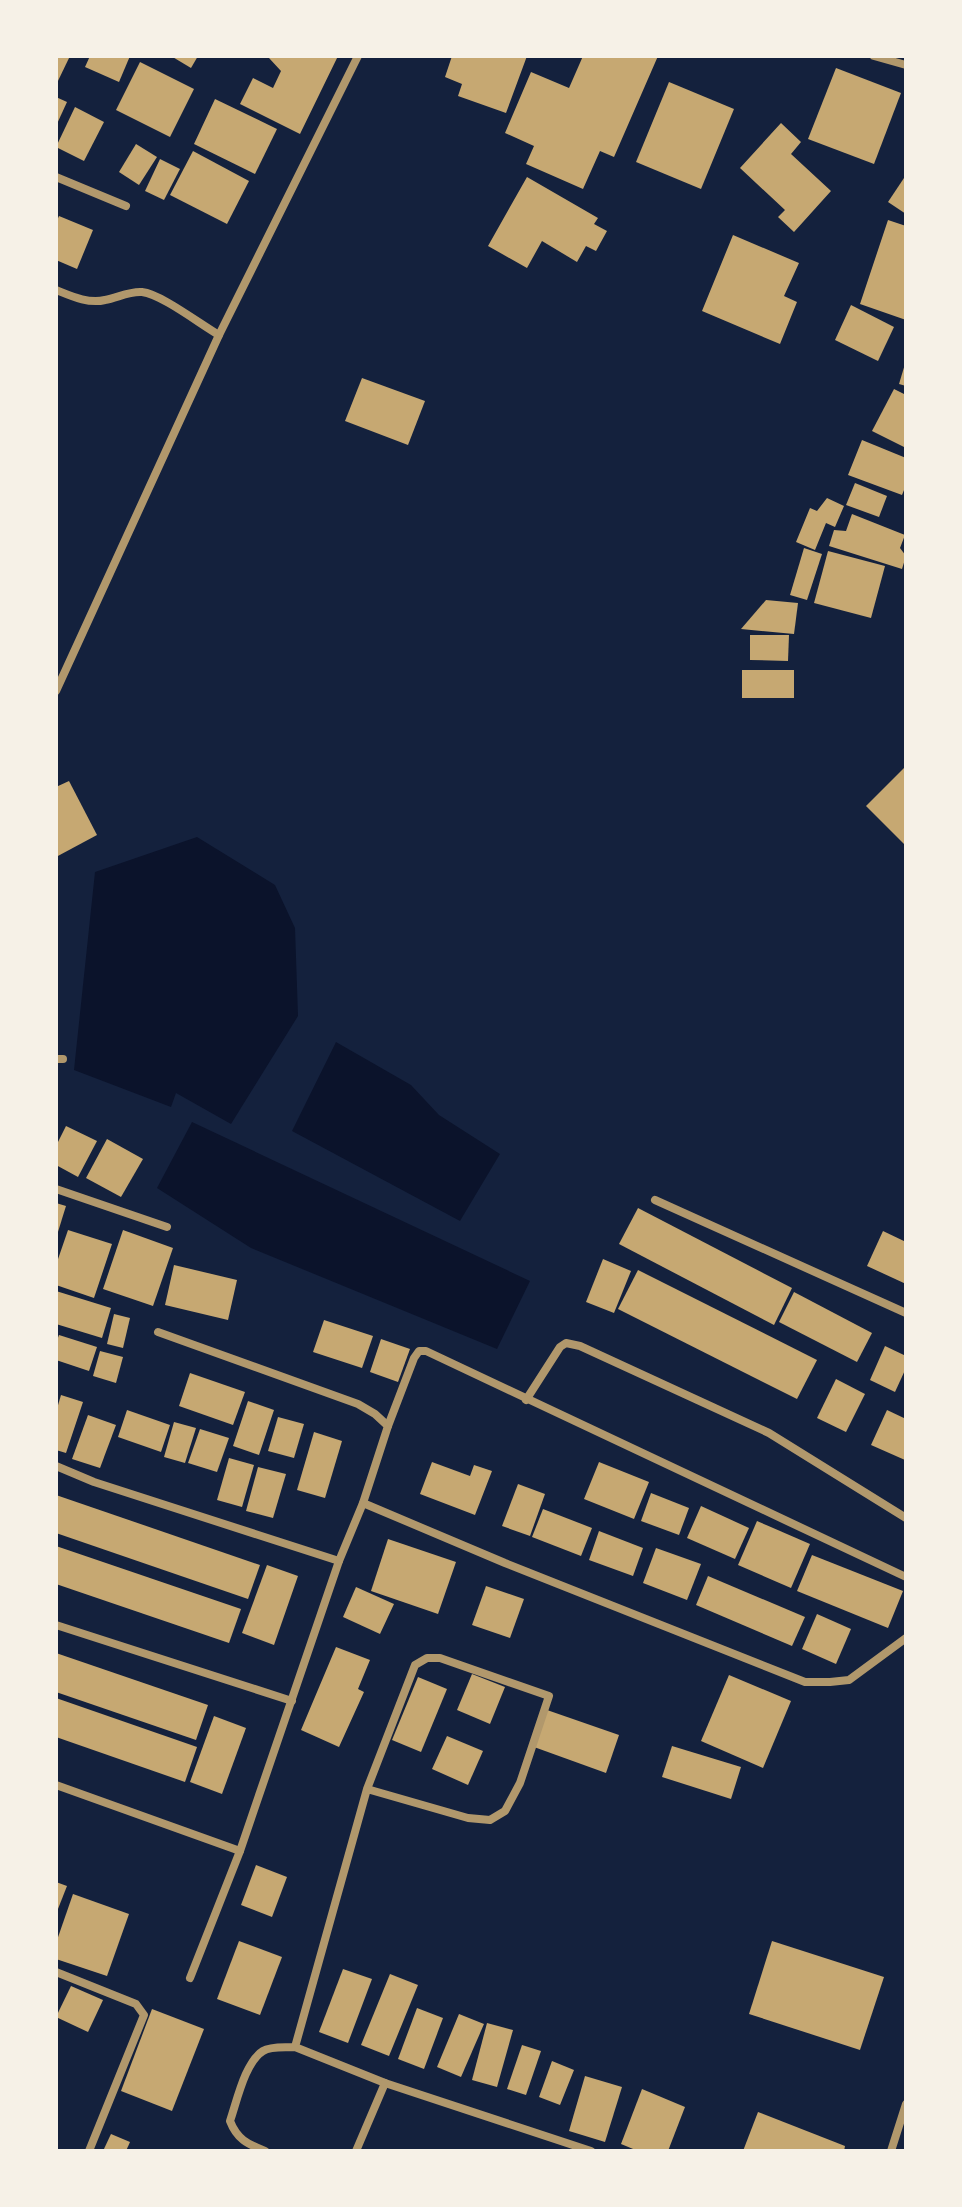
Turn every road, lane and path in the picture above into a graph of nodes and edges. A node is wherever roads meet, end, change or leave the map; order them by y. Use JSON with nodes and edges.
{"nodes":[{"id":1,"x":358,"y":56,"type":"edge"},
{"id":2,"x":874,"y":56,"type":"edge"},
{"id":3,"x":906,"y":65,"type":"edge"},
{"id":4,"x":56,"y":177,"type":"edge"},
{"id":5,"x":126,"y":206,"type":"dead end"},
{"id":6,"x":56,"y":290,"type":"edge"},
{"id":7,"x":219,"y":335,"type":"junction"},
{"id":8,"x":56,"y":691,"type":"edge"},
{"id":9,"x":56,"y":1189,"type":"edge"},
{"id":10,"x":655,"y":1200,"type":"dead end"},
{"id":11,"x":167,"y":1227,"type":"dead end"},
{"id":12,"x":906,"y":1313,"type":"edge"},
{"id":13,"x":158,"y":1332,"type":"dead end"},
{"id":14,"x":526,"y":1400,"type":"junction"},
{"id":15,"x":388,"y":1426,"type":"junction"},
{"id":16,"x":56,"y":1466,"type":"edge"},
{"id":17,"x":363,"y":1503,"type":"junction"},
{"id":18,"x":906,"y":1518,"type":"edge"},
{"id":19,"x":339,"y":1561,"type":"junction"},
{"id":20,"x":906,"y":1577,"type":"edge"},
{"id":21,"x":56,"y":1625,"type":"edge"},
{"id":22,"x":906,"y":1638,"type":"edge"},
{"id":23,"x":292,"y":1701,"type":"junction"},
{"id":24,"x":56,"y":1785,"type":"edge"},
{"id":25,"x":367,"y":1789,"type":"junction"},
{"id":26,"x":240,"y":1851,"type":"junction"},
{"id":27,"x":56,"y":1972,"type":"edge"},
{"id":28,"x":190,"y":1978,"type":"dead end"},
{"id":29,"x":295,"y":2047,"type":"junction"},
{"id":30,"x":385,"y":2083,"type":"junction"},
{"id":31,"x":906,"y":2104,"type":"edge"},
{"id":32,"x":89,"y":2151,"type":"edge"},
{"id":33,"x":265,"y":2151,"type":"edge"},
{"id":34,"x":356,"y":2151,"type":"edge"},
{"id":35,"x":591,"y":2151,"type":"edge"},
{"id":36,"x":891,"y":2151,"type":"edge"}],
"edges":[{"from":1,"to":7,"type":"street"},
{"from":2,"to":3,"type":"street"},
{"from":4,"to":5,"type":"street"},
{"from":6,"to":7,"type":"street"},
{"from":7,"to":8,"type":"street"},
{"from":9,"to":11,"type":"street"},
{"from":10,"to":12,"type":"street"},
{"from":13,"to":15,"type":"street"},
{"from":14,"to":15,"type":"street"},
{"from":14,"to":18,"type":"street"},
{"from":14,"to":20,"type":"street"},
{"from":15,"to":17,"type":"street"},
{"from":16,"to":19,"type":"street"},
{"from":17,"to":19,"type":"street"},
{"from":17,"to":22,"type":"street"},
{"from":19,"to":23,"type":"street"},
{"from":21,"to":23,"type":"street"},
{"from":23,"to":26,"type":"street"},
{"from":24,"to":26,"type":"street"},
{"from":25,"to":25,"type":"street"},
{"from":25,"to":29,"type":"street"},
{"from":26,"to":28,"type":"street"},
{"from":27,"to":32,"type":"street"},
{"from":29,"to":30,"type":"street"},
{"from":29,"to":33,"type":"street"},
{"from":30,"to":34,"type":"street"},
{"from":30,"to":35,"type":"street"},
{"from":31,"to":36,"type":"street"}]}
